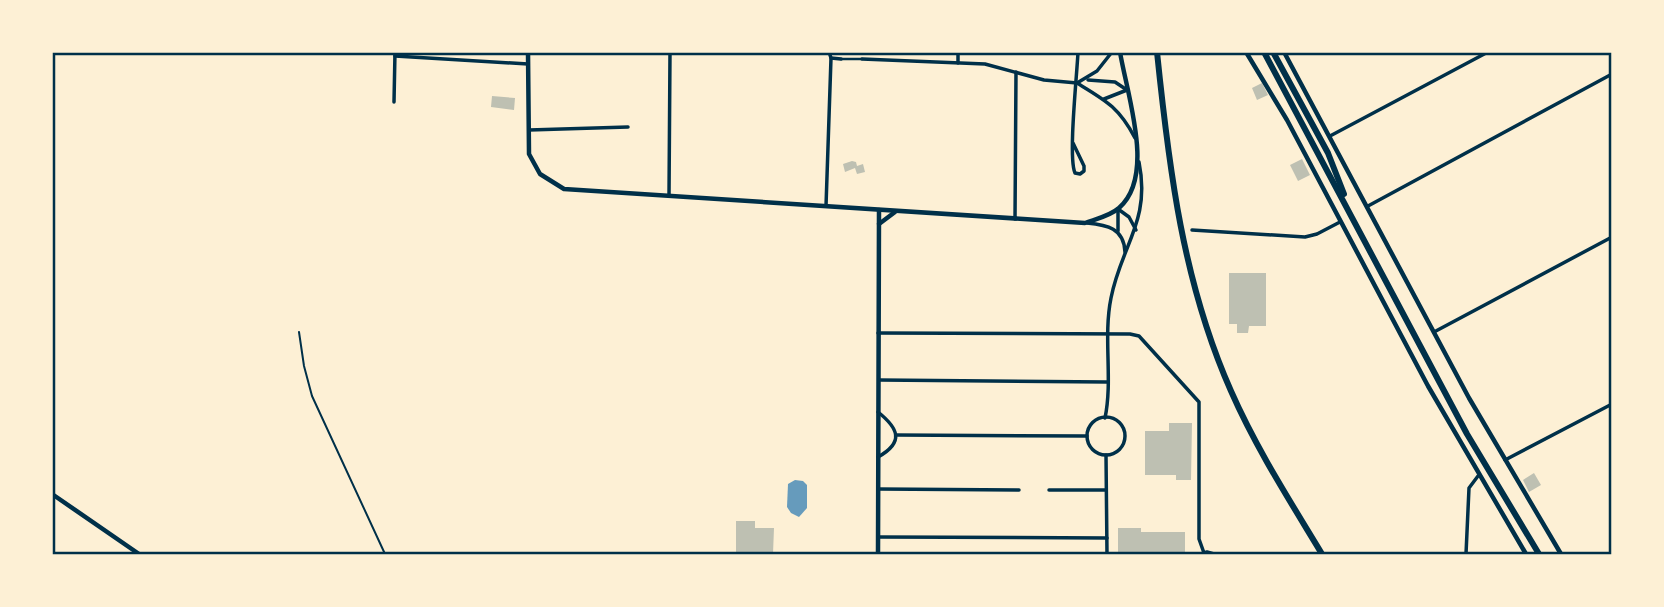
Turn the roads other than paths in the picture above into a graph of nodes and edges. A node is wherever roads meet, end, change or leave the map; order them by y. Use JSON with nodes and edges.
{"nodes":[{"id":1,"x":528,"y":52,"type":"edge"},
{"id":2,"x":670,"y":52,"type":"edge"},
{"id":3,"x":813,"y":52,"type":"edge"},
{"id":4,"x":958,"y":52,"type":"edge"},
{"id":5,"x":1077,"y":52,"type":"edge"},
{"id":6,"x":1112,"y":52,"type":"edge"},
{"id":7,"x":1120,"y":52,"type":"edge"},
{"id":8,"x":1157,"y":52,"type":"edge"},
{"id":9,"x":1246,"y":52,"type":"edge"},
{"id":10,"x":1264,"y":52,"type":"edge"},
{"id":11,"x":1273,"y":52,"type":"edge"},
{"id":12,"x":1284,"y":52,"type":"edge"},
{"id":13,"x":1488,"y":52,"type":"edge"},
{"id":14,"x":395,"y":55,"type":"edge"},
{"id":15,"x":830,"y":55,"type":"edge"},
{"id":16,"x":841,"y":59,"type":"joint"},
{"id":17,"x":862,"y":60,"type":"joint"},
{"id":18,"x":958,"y":63,"type":"junction"},
{"id":19,"x":528,"y":64,"type":"junction"},
{"id":20,"x":1016,"y":72,"type":"junction"},
{"id":21,"x":1612,"y":75,"type":"edge"},
{"id":22,"x":1086,"y":80,"type":"junction"},
{"id":23,"x":1077,"y":83,"type":"junction"},
{"id":24,"x":1127,"y":90,"type":"junction"},
{"id":25,"x":1104,"y":99,"type":"junction"},
{"id":26,"x":394,"y":102,"type":"dead end"},
{"id":27,"x":628,"y":127,"type":"dead end"},
{"id":28,"x":529,"y":130,"type":"junction"},
{"id":29,"x":1330,"y":136,"type":"junction"},
{"id":30,"x":1136,"y":140,"type":"junction"},
{"id":31,"x":1073,"y":143,"type":"junction"},
{"id":32,"x":1139,"y":162,"type":"junction"},
{"id":33,"x":669,"y":196,"type":"junction"},
{"id":34,"x":826,"y":206,"type":"junction"},
{"id":35,"x":1368,"y":206,"type":"junction"},
{"id":36,"x":1118,"y":209,"type":"junction"},
{"id":37,"x":879,"y":210,"type":"junction"},
{"id":38,"x":896,"y":211,"type":"junction"},
{"id":39,"x":1350,"y":213,"type":"junction"},
{"id":40,"x":1015,"y":219,"type":"junction"},
{"id":41,"x":1342,"y":221,"type":"junction"},
{"id":42,"x":1085,"y":223,"type":"junction"},
{"id":43,"x":879,"y":224,"type":"junction"},
{"id":44,"x":1136,"y":230,"type":"junction"},
{"id":45,"x":1192,"y":230,"type":"dead end"},
{"id":46,"x":1118,"y":232,"type":"junction"},
{"id":47,"x":1612,"y":237,"type":"edge"},
{"id":48,"x":1125,"y":255,"type":"junction"},
{"id":49,"x":299,"y":332,"type":"dead end"},
{"id":50,"x":1434,"y":332,"type":"junction"},
{"id":51,"x":878,"y":333,"type":"junction"},
{"id":52,"x":1107,"y":334,"type":"junction"},
{"id":53,"x":878,"y":380,"type":"junction"},
{"id":54,"x":1107,"y":382,"type":"junction"},
{"id":55,"x":1612,"y":404,"type":"edge"},
{"id":56,"x":878,"y":412,"type":"junction"},
{"id":57,"x":1105,"y":418,"type":"junction"},
{"id":58,"x":896,"y":435,"type":"junction"},
{"id":59,"x":1087,"y":436,"type":"junction"},
{"id":60,"x":1106,"y":455,"type":"junction"},
{"id":61,"x":878,"y":457,"type":"junction"},
{"id":62,"x":1505,"y":460,"type":"junction"},
{"id":63,"x":1478,"y":476,"type":"junction"},
{"id":64,"x":878,"y":489,"type":"junction"},
{"id":65,"x":1019,"y":490,"type":"dead end"},
{"id":66,"x":1049,"y":490,"type":"dead end"},
{"id":67,"x":1106,"y":490,"type":"junction"},
{"id":68,"x":52,"y":494,"type":"edge"},
{"id":69,"x":878,"y":537,"type":"junction"},
{"id":70,"x":1107,"y":538,"type":"junction"},
{"id":71,"x":1203,"y":554,"type":"edge"},
{"id":72,"x":139,"y":555,"type":"edge"},
{"id":73,"x":385,"y":555,"type":"edge"},
{"id":74,"x":878,"y":555,"type":"edge"},
{"id":75,"x":1107,"y":555,"type":"edge"},
{"id":76,"x":1214,"y":555,"type":"edge"},
{"id":77,"x":1322,"y":555,"type":"edge"},
{"id":78,"x":1466,"y":555,"type":"edge"},
{"id":79,"x":1526,"y":555,"type":"edge"},
{"id":80,"x":1539,"y":555,"type":"edge"},
{"id":81,"x":1561,"y":555,"type":"edge"}],
"edges":[{"from":1,"to":19,"type":"street"},
{"from":2,"to":33,"type":"street"},
{"from":3,"to":15,"type":"street"},
{"from":4,"to":18,"type":"street"},
{"from":5,"to":23,"type":"street"},
{"from":6,"to":22,"type":"street"},
{"from":7,"to":24,"type":"street"},
{"from":8,"to":77,"type":"highway"},
{"from":9,"to":41,"type":"street"},
{"from":10,"to":39,"type":"highway"},
{"from":11,"to":39,"type":"highway"},
{"from":12,"to":29,"type":"street"},
{"from":13,"to":29,"type":"street"},
{"from":14,"to":19,"type":"street"},
{"from":14,"to":26,"type":"street"},
{"from":15,"to":16,"type":"street"},
{"from":15,"to":34,"type":"street"},
{"from":16,"to":17,"type":"street"},
{"from":17,"to":18,"type":"street"},
{"from":18,"to":20,"type":"street"},
{"from":19,"to":28,"type":"street"},
{"from":20,"to":23,"type":"street"},
{"from":20,"to":40,"type":"street"},
{"from":21,"to":35,"type":"street"},
{"from":22,"to":23,"type":"street"},
{"from":22,"to":24,"type":"street"},
{"from":23,"to":25,"type":"street"},
{"from":23,"to":31,"type":"street"},
{"from":24,"to":25,"type":"street"},
{"from":24,"to":30,"type":"street"},
{"from":25,"to":30,"type":"street"},
{"from":27,"to":28,"type":"street"},
{"from":28,"to":33,"type":"street"},
{"from":29,"to":35,"type":"street"},
{"from":30,"to":32,"type":"street"},
{"from":31,"to":31,"type":"street"},
{"from":32,"to":36,"type":"street"},
{"from":32,"to":44,"type":"street"},
{"from":33,"to":34,"type":"street"},
{"from":34,"to":37,"type":"street"},
{"from":35,"to":50,"type":"street"},
{"from":36,"to":42,"type":"street"},
{"from":36,"to":44,"type":"street"},
{"from":36,"to":46,"type":"street"},
{"from":37,"to":38,"type":"street"},
{"from":37,"to":43,"type":"street"},
{"from":38,"to":40,"type":"street"},
{"from":38,"to":43,"type":"street"},
{"from":39,"to":80,"type":"highway"},
{"from":40,"to":42,"type":"street"},
{"from":41,"to":45,"type":"street"},
{"from":41,"to":63,"type":"street"},
{"from":42,"to":46,"type":"street"},
{"from":43,"to":51,"type":"street"},
{"from":44,"to":48,"type":"street"},
{"from":46,"to":48,"type":"street"},
{"from":47,"to":50,"type":"street"},
{"from":48,"to":52,"type":"street"},
{"from":49,"to":73,"type":"lane"},
{"from":50,"to":62,"type":"street"},
{"from":51,"to":52,"type":"street"},
{"from":51,"to":53,"type":"street"},
{"from":52,"to":54,"type":"street"},
{"from":52,"to":71,"type":"street"},
{"from":53,"to":54,"type":"street"},
{"from":53,"to":56,"type":"street"},
{"from":54,"to":57,"type":"street"},
{"from":55,"to":62,"type":"street"},
{"from":56,"to":58,"type":"street"},
{"from":56,"to":61,"type":"street"},
{"from":57,"to":59,"type":"street"},
{"from":57,"to":60,"type":"street"},
{"from":58,"to":59,"type":"street"},
{"from":58,"to":61,"type":"street"},
{"from":59,"to":60,"type":"street"},
{"from":60,"to":67,"type":"street"},
{"from":61,"to":64,"type":"street"},
{"from":62,"to":81,"type":"street"},
{"from":63,"to":78,"type":"street"},
{"from":63,"to":79,"type":"street"},
{"from":64,"to":65,"type":"street"},
{"from":64,"to":69,"type":"street"},
{"from":66,"to":67,"type":"street"},
{"from":67,"to":70,"type":"street"},
{"from":68,"to":72,"type":"street"},
{"from":69,"to":70,"type":"street"},
{"from":69,"to":74,"type":"street"},
{"from":70,"to":75,"type":"street"},
{"from":71,"to":76,"type":"street"}]}
